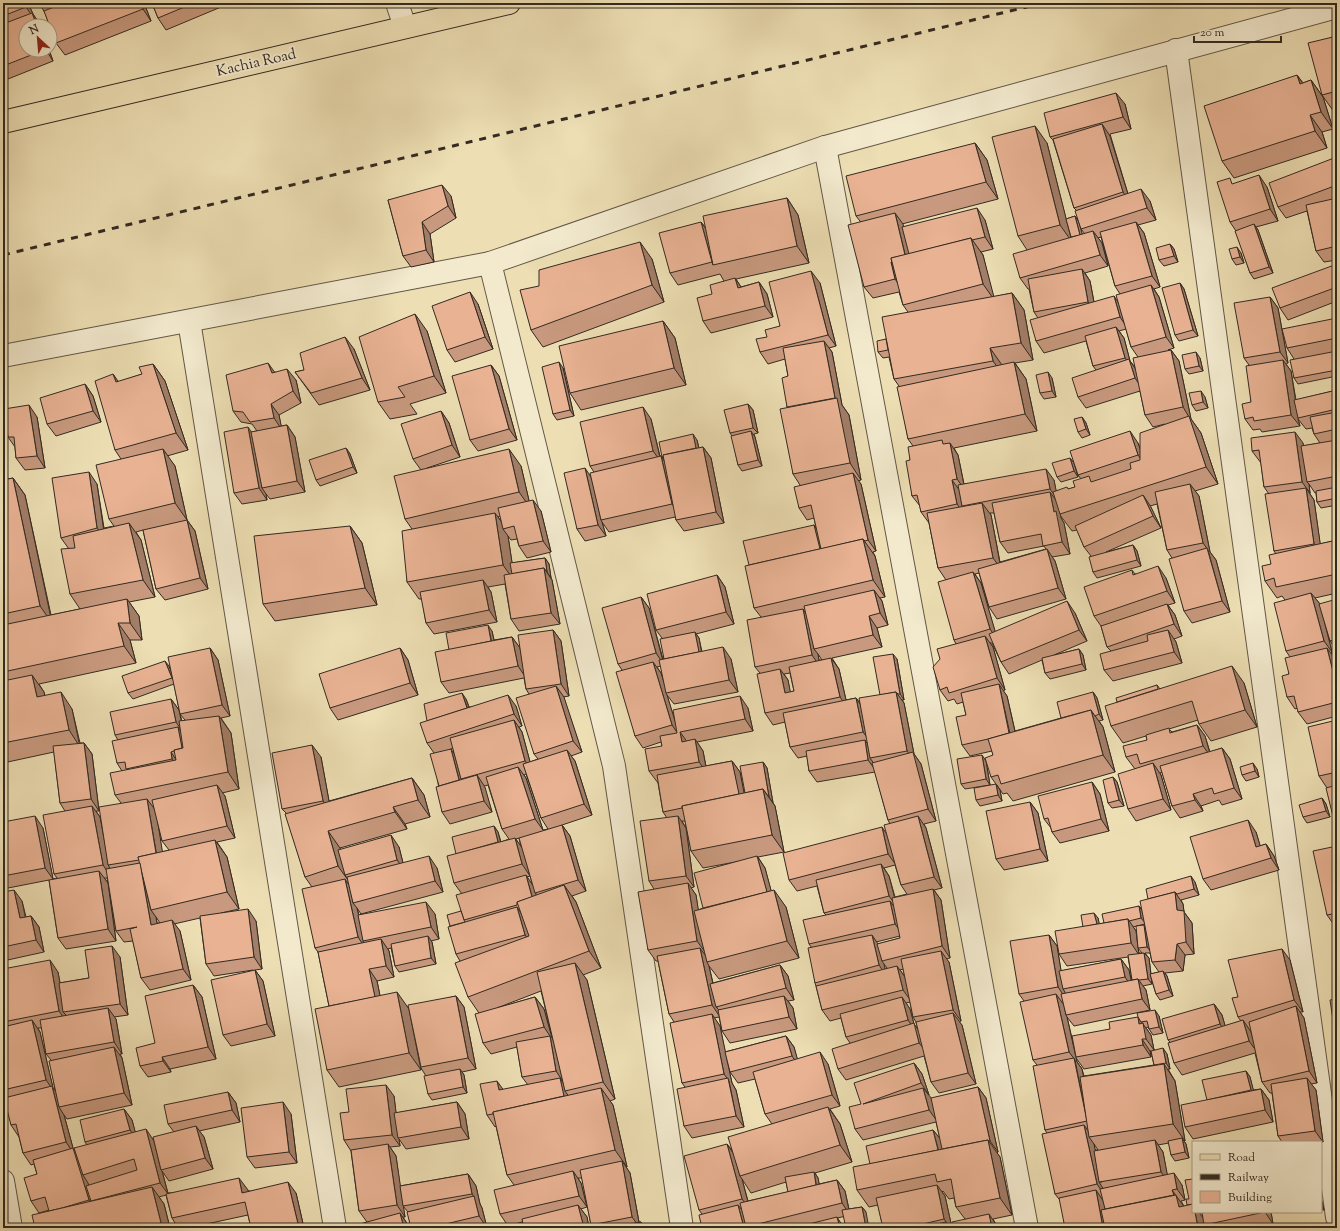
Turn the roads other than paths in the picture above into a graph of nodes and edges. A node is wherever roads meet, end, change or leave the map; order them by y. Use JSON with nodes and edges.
{"nodes":[{"id":1,"x":397,"y":3,"type":"edge"},
{"id":2,"x":509,"y":3,"type":"edge"},
{"id":3,"x":1337,"y":6,"type":"edge"},
{"id":4,"x":405,"y":27,"type":"junction"},
{"id":5,"x":1176,"y":50,"type":"junction"},
{"id":6,"x":3,"y":122,"type":"edge"},
{"id":7,"x":825,"y":147,"type":"junction"},
{"id":8,"x":490,"y":263,"type":"junction"},
{"id":9,"x":189,"y":321,"type":"junction"},
{"id":10,"x":3,"y":356,"type":"edge"},
{"id":11,"x":3,"y":1181,"type":"edge"},
{"id":12,"x":1337,"y":1217,"type":"edge"},
{"id":13,"x":11,"y":1228,"type":"edge"},
{"id":14,"x":335,"y":1228,"type":"edge"},
{"id":15,"x":682,"y":1228,"type":"edge"},
{"id":16,"x":1027,"y":1228,"type":"edge"}],
"edges":[{"from":1,"to":4,"type":"street"},
{"from":2,"to":4,"type":"main road","name":"Kachia Road"},
{"from":3,"to":5,"type":"street"},
{"from":4,"to":6,"type":"main road","name":"Kachia Road"},
{"from":5,"to":7,"type":"street"},
{"from":5,"to":12,"type":"street"},
{"from":7,"to":8,"type":"street"},
{"from":7,"to":16,"type":"street"},
{"from":8,"to":9,"type":"street"},
{"from":8,"to":15,"type":"street"},
{"from":9,"to":10,"type":"street"},
{"from":9,"to":14,"type":"street"},
{"from":11,"to":13,"type":"street"}]}
